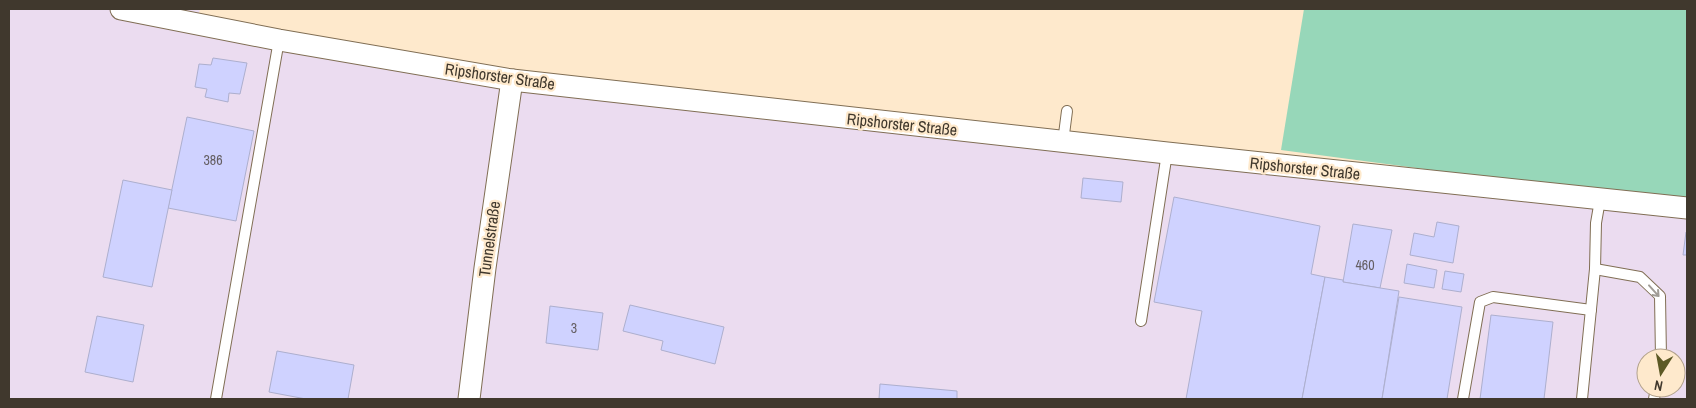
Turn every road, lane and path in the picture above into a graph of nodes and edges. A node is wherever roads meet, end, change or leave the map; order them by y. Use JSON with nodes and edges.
{"nodes":[{"id":1,"x":121,"y":9,"type":"edge"},
{"id":2,"x":279,"y":40,"type":"junction"},
{"id":3,"x":512,"y":80,"type":"junction"},
{"id":4,"x":1067,"y":111,"type":"dead end"},
{"id":5,"x":1062,"y":142,"type":"junction"},
{"id":6,"x":1167,"y":153,"type":"junction"},
{"id":7,"x":1600,"y":200,"type":"junction"},
{"id":8,"x":1687,"y":208,"type":"edge"},
{"id":9,"x":1595,"y":269,"type":"junction"},
{"id":10,"x":1591,"y":310,"type":"junction"},
{"id":11,"x":1141,"y":321,"type":"dead end"},
{"id":12,"x":1661,"y":348,"type":"edge"},
{"id":13,"x":216,"y":399,"type":"edge"},
{"id":14,"x":469,"y":399,"type":"edge"},
{"id":15,"x":1464,"y":399,"type":"edge"},
{"id":16,"x":1582,"y":399,"type":"edge"}],
"edges":[{"from":1,"to":2,"type":"street","name":"Ripshorster Straße"},
{"from":2,"to":3,"type":"street","name":"Ripshorster Straße"},
{"from":2,"to":13,"type":"lane"},
{"from":3,"to":5,"type":"street","name":"Ripshorster Straße"},
{"from":3,"to":14,"type":"street","name":"Tunnelstraße"},
{"from":4,"to":5,"type":"lane"},
{"from":5,"to":6,"type":"street","name":"Ripshorster Straße"},
{"from":6,"to":7,"type":"street","name":"Ripshorster Straße"},
{"from":6,"to":11,"type":"lane"},
{"from":7,"to":8,"type":"street","name":"Ripshorster Straße"},
{"from":7,"to":9,"type":"lane"},
{"from":9,"to":10,"type":"lane"},
{"from":9,"to":12,"type":"lane","one_way":true},
{"from":10,"to":15,"type":"lane"},
{"from":10,"to":16,"type":"lane"}]}
